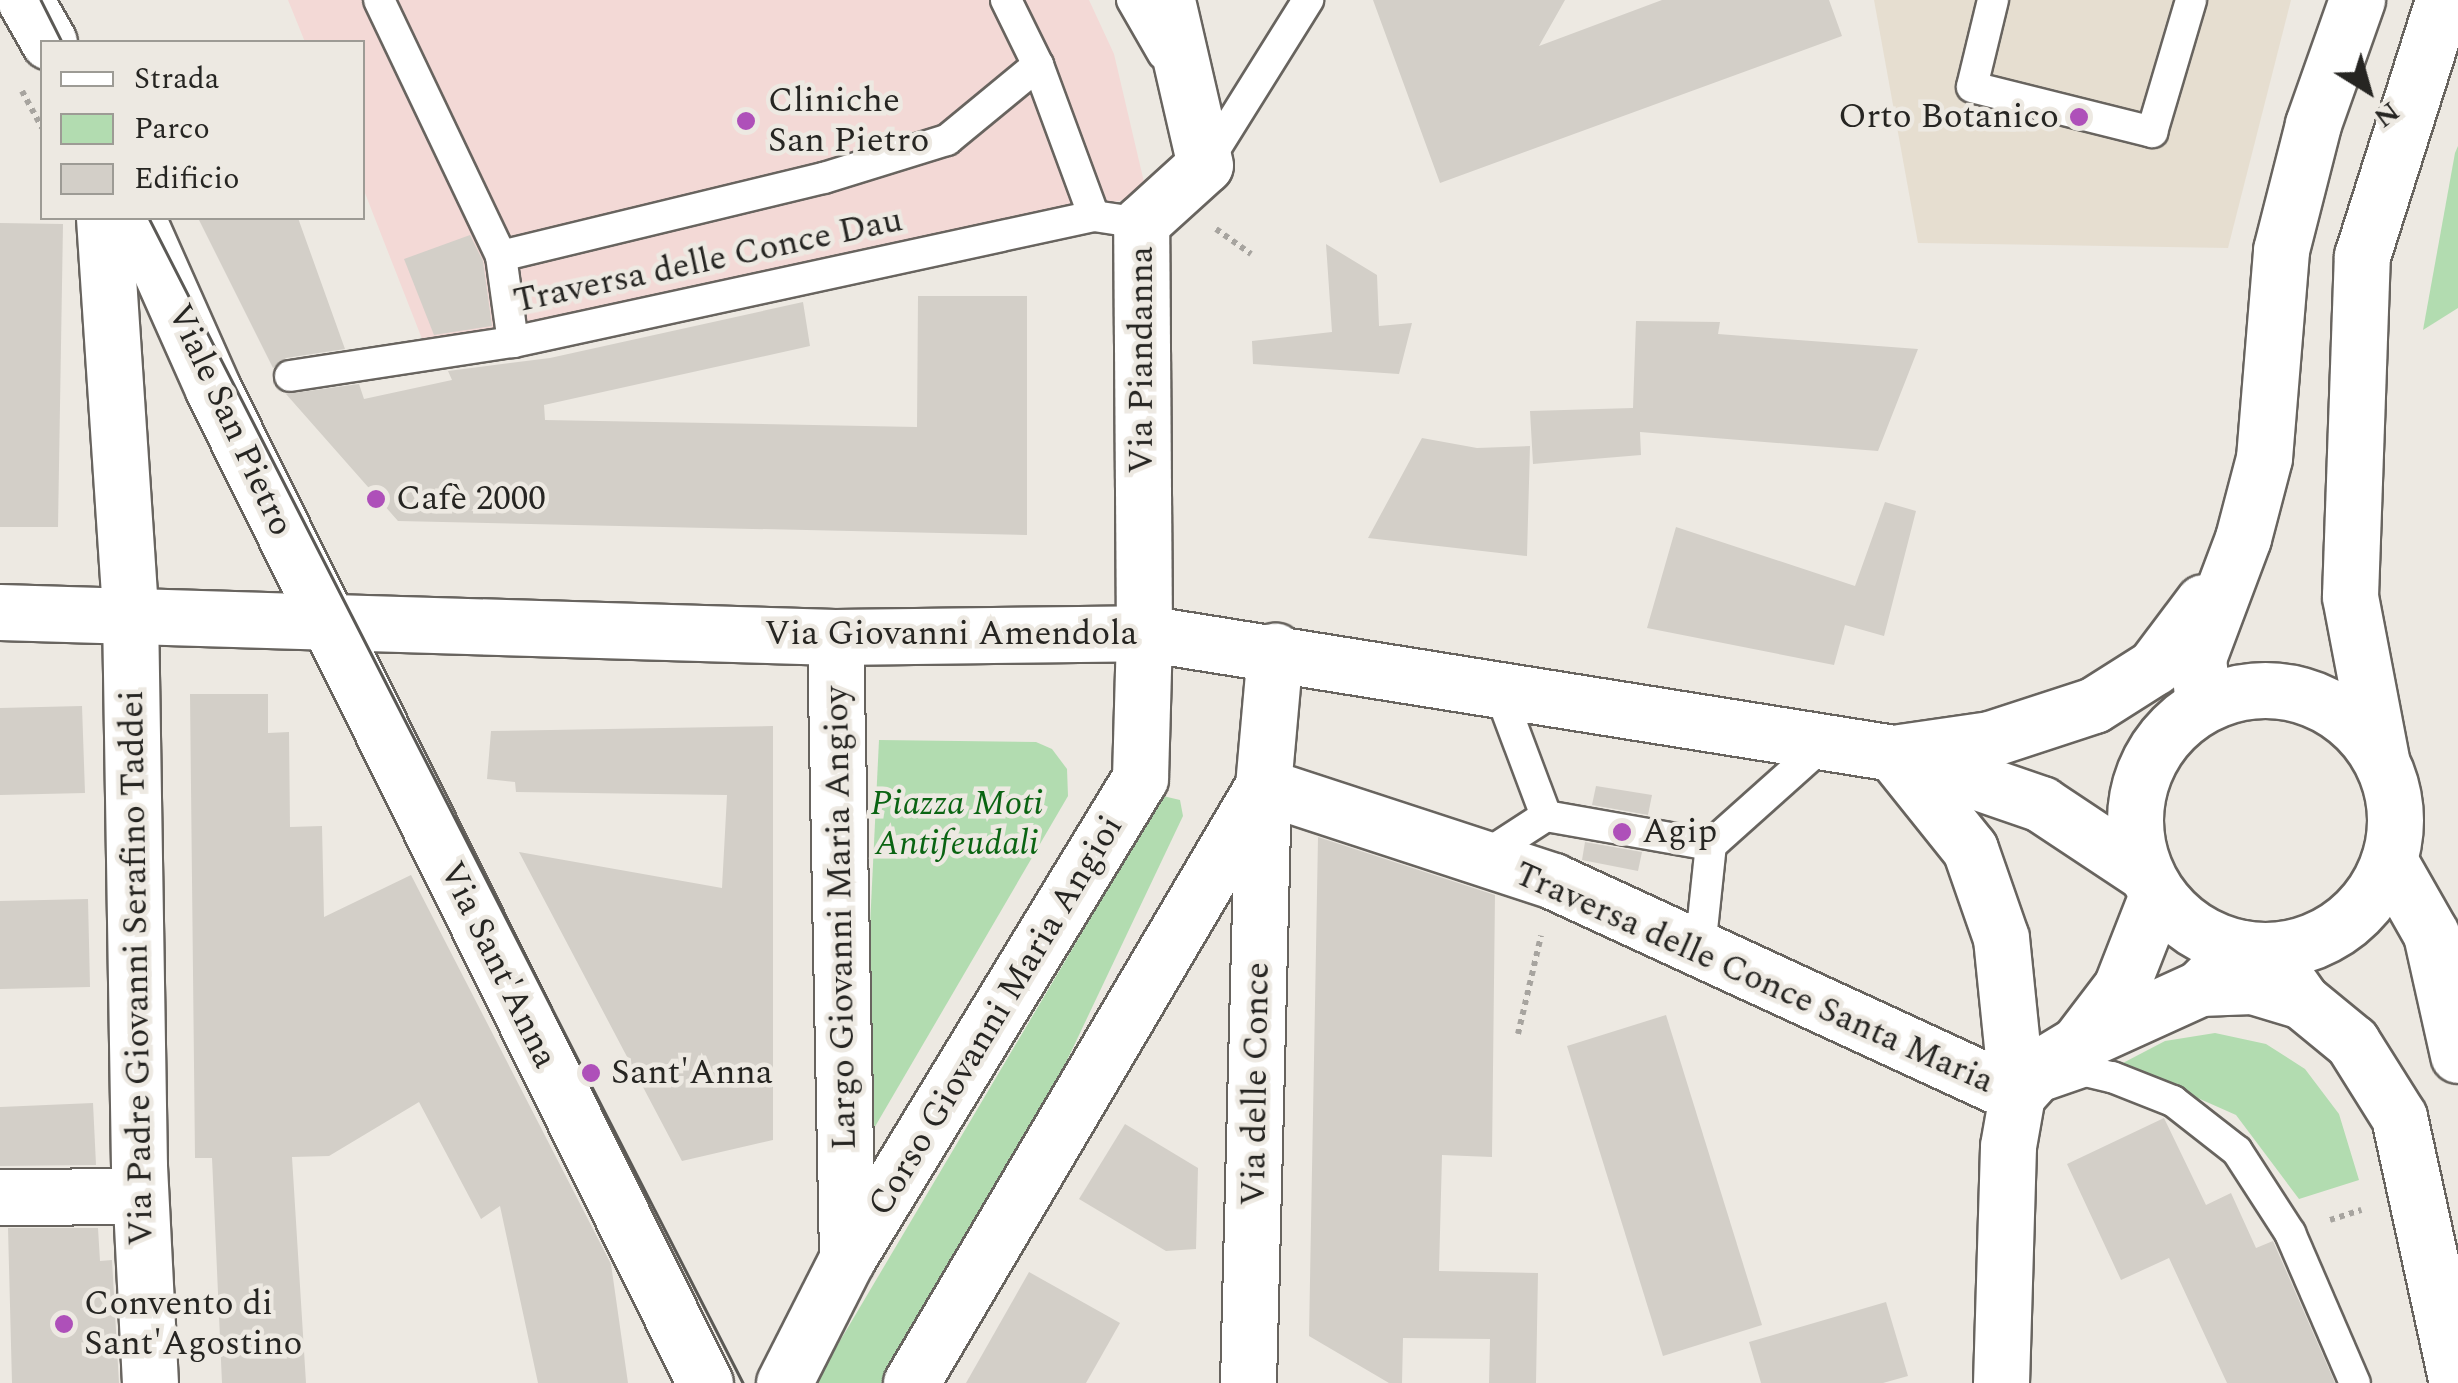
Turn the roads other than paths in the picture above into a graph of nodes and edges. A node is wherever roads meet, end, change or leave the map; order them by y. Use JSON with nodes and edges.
{"nodes":[{"id":1,"x":24,"y":0,"type":"edge"},
{"id":2,"x":380,"y":0,"type":"edge"},
{"id":3,"x":1006,"y":0,"type":"edge"},
{"id":4,"x":1132,"y":0,"type":"edge"},
{"id":5,"x":1167,"y":0,"type":"edge"},
{"id":6,"x":1308,"y":0,"type":"edge"},
{"id":7,"x":1993,"y":0,"type":"edge"},
{"id":8,"x":2192,"y":0,"type":"edge"},
{"id":9,"x":2357,"y":0,"type":"edge"},
{"id":10,"x":2443,"y":0,"type":"edge"},
{"id":11,"x":48,"y":40,"type":"edge"},
{"id":12,"x":1038,"y":65,"type":"junction"},
{"id":13,"x":1190,"y":100,"type":"junction"},
{"id":14,"x":1204,"y":165,"type":"junction"},
{"id":15,"x":104,"y":220,"type":"edge"},
{"id":16,"x":138,"y":220,"type":"edge"},
{"id":17,"x":1118,"y":220,"type":"junction"},
{"id":18,"x":500,"y":256,"type":"junction"},
{"id":19,"x":513,"y":342,"type":"junction"},
{"id":20,"x":290,"y":376,"type":"dead end"},
{"id":21,"x":2226,"y":571,"type":"junction"},
{"id":22,"x":0,"y":612,"type":"edge"},
{"id":23,"x":130,"y":612,"type":"junction"},
{"id":24,"x":326,"y":620,"type":"junction"},
{"id":25,"x":1144,"y":632,"type":"junction"},
{"id":26,"x":835,"y":637,"type":"junction"},
{"id":27,"x":1275,"y":651,"type":"junction"},
{"id":28,"x":1498,"y":688,"type":"junction"},
{"id":29,"x":2094,"y":706,"type":"junction"},
{"id":30,"x":2194,"y":710,"type":"junction"},
{"id":31,"x":1826,"y":742,"type":"junction"},
{"id":32,"x":1894,"y":753,"type":"junction"},
{"id":33,"x":2382,"y":759,"type":"junction"},
{"id":34,"x":1263,"y":786,"type":"junction"},
{"id":35,"x":1546,"y":816,"type":"junction"},
{"id":36,"x":1711,"y":845,"type":"junction"},
{"id":37,"x":1481,"y":858,"type":"junction"},
{"id":38,"x":2389,"y":860,"type":"junction"},
{"id":39,"x":2151,"y":884,"type":"junction"},
{"id":40,"x":1700,"y":949,"type":"junction"},
{"id":41,"x":2253,"y":949,"type":"junction"},
{"id":42,"x":2200,"y":988,"type":"junction"},
{"id":43,"x":2302,"y":1001,"type":"junction"},
{"id":44,"x":2079,"y":1043,"type":"junction"},
{"id":45,"x":2458,"y":1055,"type":"edge"},
{"id":46,"x":2017,"y":1096,"type":"junction"},
{"id":47,"x":140,"y":1196,"type":"junction"},
{"id":48,"x":0,"y":1197,"type":"edge"},
{"id":49,"x":848,"y":1259,"type":"junction"},
{"id":50,"x":670,"y":1310,"type":"junction"},
{"id":51,"x":150,"y":1383,"type":"edge"},
{"id":52,"x":676,"y":1383,"type":"edge"},
{"id":53,"x":706,"y":1383,"type":"edge"},
{"id":54,"x":784,"y":1383,"type":"edge"},
{"id":55,"x":911,"y":1383,"type":"edge"},
{"id":56,"x":1248,"y":1383,"type":"edge"},
{"id":57,"x":2001,"y":1383,"type":"edge"},
{"id":58,"x":2355,"y":1383,"type":"edge"},
{"id":59,"x":2456,"y":1383,"type":"edge"}],
"edges":[{"from":1,"to":11,"type":"street"},
{"from":2,"to":18,"type":"lane"},
{"from":3,"to":12,"type":"lane"},
{"from":4,"to":13,"type":"lane"},
{"from":5,"to":13,"type":"street"},
{"from":6,"to":14,"type":"lane"},
{"from":7,"to":8,"type":"lane"},
{"from":9,"to":21,"type":"street"},
{"from":10,"to":33,"type":"street"},
{"from":12,"to":17,"type":"lane"},
{"from":12,"to":18,"type":"lane"},
{"from":13,"to":14,"type":"street"},
{"from":14,"to":17,"type":"street","name":"Via Piandanna"},
{"from":15,"to":23,"type":"street","name":"Viale San Pietro"},
{"from":16,"to":24,"type":"street","name":"Viale San Pietro"},
{"from":17,"to":19,"type":"lane","name":"Traversa delle Conce Dau"},
{"from":17,"to":25,"type":"street","name":"Via Piandanna"},
{"from":18,"to":19,"type":"lane"},
{"from":19,"to":20,"type":"lane","name":"Traversa delle Conce Dau"},
{"from":21,"to":29,"type":"street"},
{"from":21,"to":30,"type":"street"},
{"from":22,"to":23,"type":"street","name":"Via Giovanni Amendola"},
{"from":23,"to":24,"type":"street","name":"Via Giovanni Amendola"},
{"from":23,"to":47,"type":"street","name":"Via Padre Giovanni Serafino Taddei"},
{"from":24,"to":26,"type":"street","name":"Via Giovanni Amendola"},
{"from":24,"to":50,"type":"street","name":"Via Sant'Anna"},
{"from":25,"to":26,"type":"street","name":"Via Giovanni Amendola"},
{"from":25,"to":27,"type":"street","name":"Via Giovanni Amendola"},
{"from":25,"to":49,"type":"street","name":"Corso Giovanni Maria Angioi"},
{"from":26,"to":49,"type":"street","name":"Largo Giovanni Maria Angioy"},
{"from":27,"to":28,"type":"street","name":"Via Giovanni Amendola"},
{"from":27,"to":34,"type":"street"},
{"from":28,"to":31,"type":"street","name":"Via Giovanni Amendola"},
{"from":28,"to":35,"type":"lane"},
{"from":29,"to":30,"type":"street","name":"Via Giovanni Amendola"},
{"from":29,"to":32,"type":"street","name":"Via Giovanni Amendola"},
{"from":30,"to":33,"type":"street"},
{"from":30,"to":39,"type":"street"},
{"from":31,"to":32,"type":"street","name":"Via Giovanni Amendola"},
{"from":31,"to":36,"type":"lane"},
{"from":32,"to":39,"type":"street","name":"Via Giovanni Amendola"},
{"from":32,"to":46,"type":"street"},
{"from":33,"to":38,"type":"street"},
{"from":34,"to":37,"type":"street","name":"Traversa delle Conce Santa Maria"},
{"from":34,"to":55,"type":"street"},
{"from":34,"to":56,"type":"street","name":"Via delle Conce"},
{"from":35,"to":36,"type":"lane"},
{"from":35,"to":37,"type":"lane"},
{"from":36,"to":40,"type":"lane"},
{"from":37,"to":40,"type":"street","name":"Traversa delle Conce Santa Maria"},
{"from":38,"to":41,"type":"street"},
{"from":38,"to":45,"type":"street"},
{"from":39,"to":41,"type":"street"},
{"from":39,"to":44,"type":"street"},
{"from":40,"to":46,"type":"street","name":"Traversa delle Conce Santa Maria"},
{"from":41,"to":42,"type":"street"},
{"from":41,"to":43,"type":"street"},
{"from":42,"to":43,"type":"street"},
{"from":42,"to":44,"type":"street"},
{"from":43,"to":59,"type":"street"},
{"from":44,"to":46,"type":"street"},
{"from":46,"to":57,"type":"street"},
{"from":46,"to":58,"type":"lane"},
{"from":47,"to":48,"type":"street"},
{"from":47,"to":51,"type":"street","name":"Via Padre Giovanni Serafino Taddei"},
{"from":49,"to":54,"type":"street","name":"Corso Giovanni Maria Angioi"},
{"from":50,"to":52,"type":"street","name":"Via Sant'Anna"},
{"from":50,"to":53,"type":"street","name":"Via Sant'Anna"}]}
